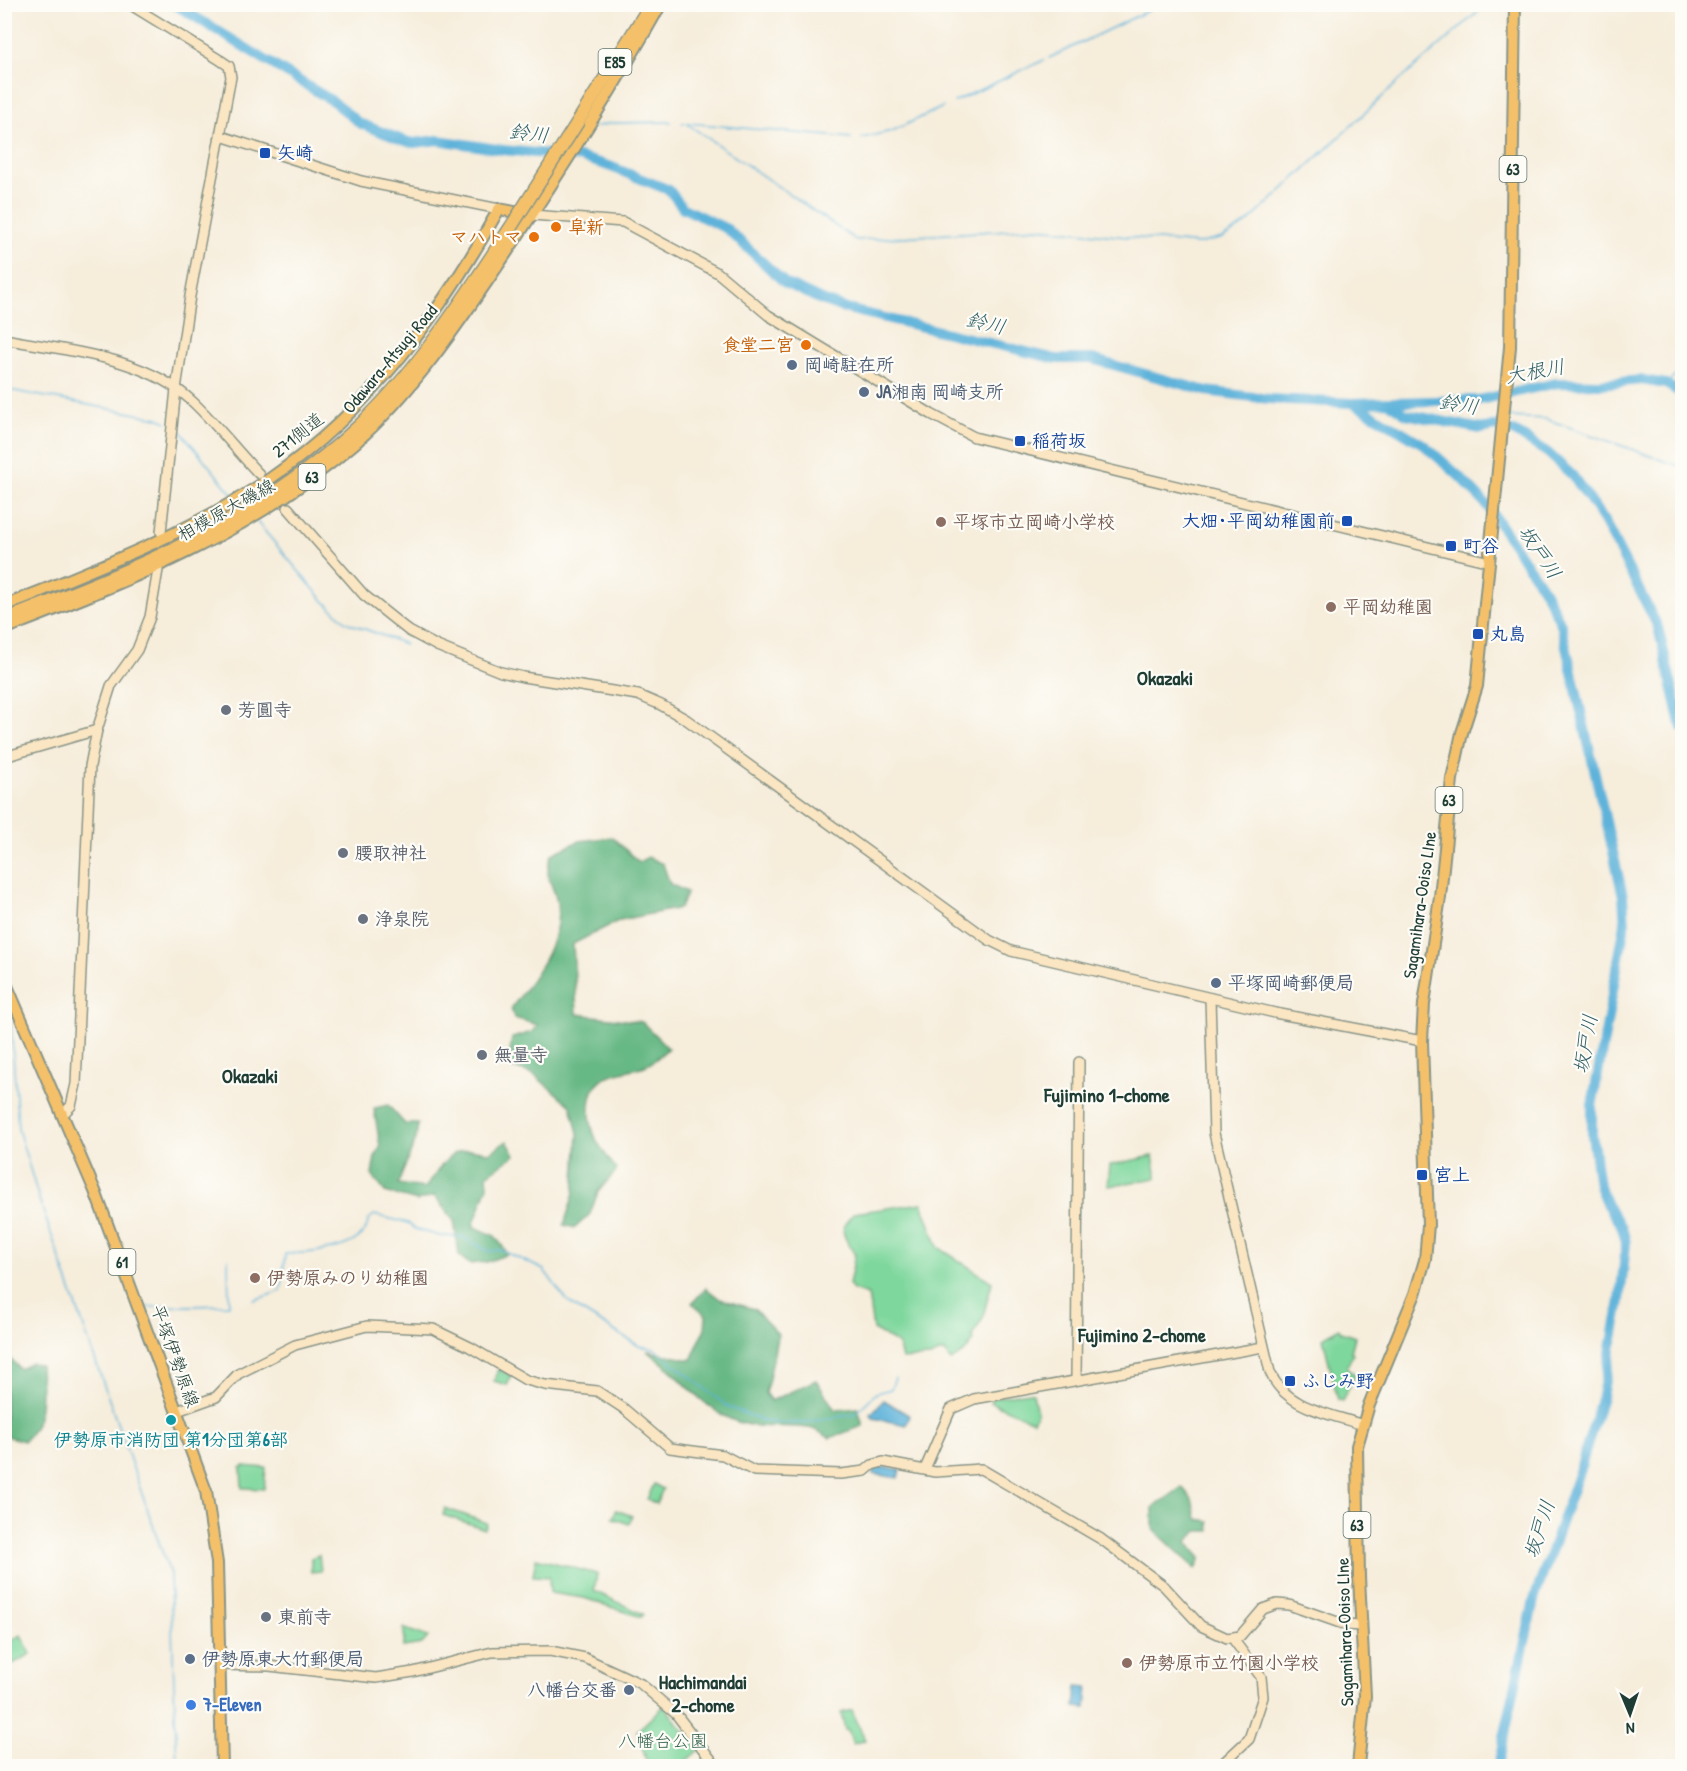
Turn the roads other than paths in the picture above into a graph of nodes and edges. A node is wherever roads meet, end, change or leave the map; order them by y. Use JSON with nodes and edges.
{"nodes":[{"id":1,"x":129,"y":4,"type":"edge"},
{"id":2,"x":643,"y":4,"type":"edge"},
{"id":3,"x":651,"y":4,"type":"edge"},
{"id":4,"x":661,"y":4,"type":"edge"},
{"id":5,"x":1515,"y":4,"type":"edge"},
{"id":6,"x":575,"y":120,"type":"junction"},
{"id":7,"x":221,"y":136,"type":"junction"},
{"id":8,"x":499,"y":209,"type":"junction"},
{"id":9,"x":532,"y":215,"type":"junction"},
{"id":10,"x":506,"y":229,"type":"junction"},
{"id":11,"x":4,"y":339,"type":"edge"},
{"id":12,"x":177,"y":389,"type":"junction"},
{"id":13,"x":259,"y":474,"type":"dead end"},
{"id":14,"x":288,"y":508,"type":"dead end"},
{"id":15,"x":161,"y":532,"type":"dead end"},
{"id":16,"x":1490,"y":562,"type":"junction"},
{"id":17,"x":158,"y":570,"type":"dead end"},
{"id":18,"x":4,"y":606,"type":"edge"},
{"id":19,"x":4,"y":612,"type":"edge"},
{"id":20,"x":4,"y":620,"type":"edge"},
{"id":21,"x":4,"y":629,"type":"edge"},
{"id":22,"x":97,"y":730,"type":"junction"},
{"id":23,"x":4,"y":757,"type":"edge"},
{"id":24,"x":4,"y":979,"type":"edge"},
{"id":25,"x":1210,"y":998,"type":"junction"},
{"id":26,"x":1422,"y":1041,"type":"junction"},
{"id":27,"x":1079,"y":1062,"type":"dead end"},
{"id":28,"x":64,"y":1113,"type":"junction"},
{"id":29,"x":1263,"y":1347,"type":"junction"},
{"id":30,"x":1076,"y":1380,"type":"junction"},
{"id":31,"x":177,"y":1412,"type":"junction"},
{"id":32,"x":1363,"y":1425,"type":"junction"},
{"id":33,"x":924,"y":1469,"type":"junction"},
{"id":34,"x":1361,"y":1626,"type":"junction"},
{"id":35,"x":1233,"y":1639,"type":"junction"},
{"id":36,"x":220,"y":1665,"type":"junction"},
{"id":37,"x":222,"y":1767,"type":"edge"},
{"id":38,"x":716,"y":1767,"type":"edge"},
{"id":39,"x":1220,"y":1767,"type":"edge"},
{"id":40,"x":1358,"y":1767,"type":"edge"}],
"edges":[{"from":1,"to":7,"type":"street"},
{"from":2,"to":6,"type":"highway","name":"Odawara-Atsugi Road","number":"E85"},
{"from":3,"to":6,"type":"highway","name":"Odawara-Atsugi Road","number":"E85"},
{"from":4,"to":9,"type":"main road","number":"63"},
{"from":5,"to":16,"type":"main road","name":"Sagamihara-Ooiso LIne","number":"63"},
{"from":6,"to":10,"type":"highway","name":"Odawara-Atsugi Road","number":"E85"},
{"from":7,"to":8,"type":"street"},
{"from":7,"to":12,"type":"street"},
{"from":8,"to":9,"type":"main road"},
{"from":8,"to":18,"type":"main road","name":"271側道","number":"63"},
{"from":9,"to":16,"type":"street"},
{"from":9,"to":21,"type":"main road","name":"相模原大磯線","number":"63"},
{"from":10,"to":19,"type":"highway","name":"Odawara-Atsugi Road","number":"E85"},
{"from":10,"to":20,"type":"highway","name":"Odawara-Atsugi Road","number":"E85"},
{"from":11,"to":12,"type":"street"},
{"from":12,"to":13,"type":"street"},
{"from":12,"to":15,"type":"street"},
{"from":14,"to":25,"type":"street"},
{"from":16,"to":26,"type":"main road","name":"Sagamihara-Ooiso LIne","number":"63"},
{"from":17,"to":22,"type":"street"},
{"from":22,"to":23,"type":"street"},
{"from":22,"to":28,"type":"street"},
{"from":24,"to":28,"type":"main road","name":"平塚伊勢原線","number":"61"},
{"from":25,"to":26,"type":"street"},
{"from":25,"to":29,"type":"street"},
{"from":26,"to":32,"type":"main road","name":"Sagamihara-Ooiso LIne","number":"63"},
{"from":27,"to":30,"type":"street"},
{"from":28,"to":31,"type":"main road","name":"平塚伊勢原線","number":"61"},
{"from":29,"to":30,"type":"street"},
{"from":29,"to":32,"type":"street"},
{"from":30,"to":33,"type":"street"},
{"from":31,"to":33,"type":"street"},
{"from":31,"to":36,"type":"main road","name":"平塚伊勢原線","number":"61"},
{"from":32,"to":34,"type":"main road","name":"Sagamihara-Ooiso LIne","number":"63"},
{"from":33,"to":35,"type":"street"},
{"from":34,"to":35,"type":"street"},
{"from":34,"to":40,"type":"main road","name":"Sagamihara-Ooiso LIne","number":"63"},
{"from":35,"to":39,"type":"street"},
{"from":36,"to":37,"type":"main road","name":"平塚伊勢原線","number":"61"},
{"from":36,"to":38,"type":"street"}]}
